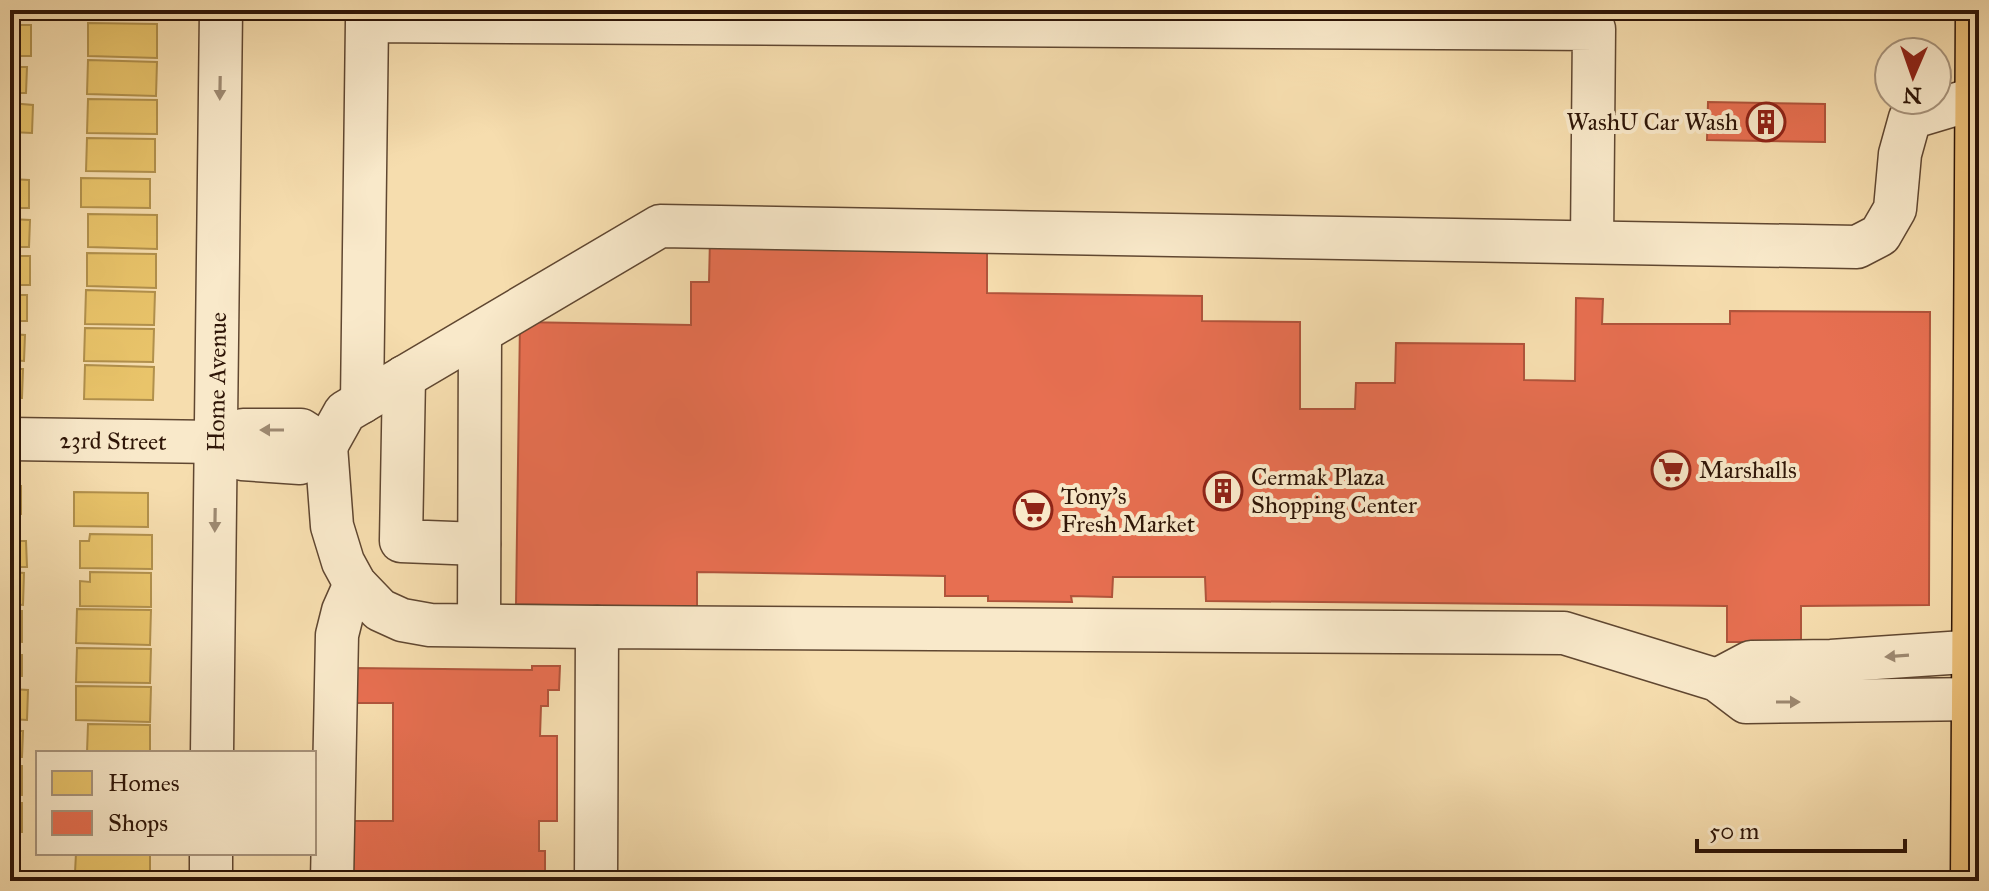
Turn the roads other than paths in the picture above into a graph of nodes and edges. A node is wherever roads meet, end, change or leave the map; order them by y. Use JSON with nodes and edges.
{"nodes":[{"id":1,"x":221,"y":10,"type":"edge"},
{"id":2,"x":1978,"y":10,"type":"edge"},
{"id":3,"x":1978,"y":80,"type":"edge"},
{"id":4,"x":1592,"y":242,"type":"junction"},
{"id":5,"x":480,"y":333,"type":"junction"},
{"id":6,"x":404,"y":377,"type":"junction"},
{"id":7,"x":362,"y":402,"type":"junction"},
{"id":8,"x":10,"y":439,"type":"edge"},
{"id":9,"x":216,"y":442,"type":"junction"},
{"id":10,"x":326,"y":446,"type":"junction"},
{"id":11,"x":479,"y":544,"type":"junction"},
{"id":12,"x":355,"y":584,"type":"junction"},
{"id":13,"x":479,"y":625,"type":"junction"},
{"id":14,"x":597,"y":627,"type":"junction"},
{"id":15,"x":1977,"y":651,"type":"edge"},
{"id":16,"x":1717,"y":680,"type":"junction"},
{"id":17,"x":1977,"y":699,"type":"edge"},
{"id":18,"x":212,"y":751,"type":"edge"},
{"id":19,"x":211,"y":855,"type":"edge"},
{"id":20,"x":211,"y":881,"type":"edge"},
{"id":21,"x":332,"y":881,"type":"edge"},
{"id":22,"x":596,"y":881,"type":"edge"},
{"id":23,"x":1973,"y":881,"type":"edge"}],
"edges":[{"from":1,"to":9,"type":"street","name":"Home Avenue","one_way":true},
{"from":2,"to":3,"type":"main road"},
{"from":3,"to":4,"type":"street"},
{"from":3,"to":15,"type":"main road"},
{"from":4,"to":5,"type":"street"},
{"from":4,"to":7,"type":"street"},
{"from":5,"to":6,"type":"street"},
{"from":5,"to":11,"type":"street"},
{"from":6,"to":7,"type":"street"},
{"from":6,"to":11,"type":"street"},
{"from":7,"to":10,"type":"street"},
{"from":8,"to":9,"type":"street","name":"23rd Street"},
{"from":9,"to":10,"type":"street"},
{"from":9,"to":18,"type":"street","name":"Home Avenue","one_way":true},
{"from":10,"to":12,"type":"street"},
{"from":11,"to":13,"type":"street"},
{"from":12,"to":13,"type":"street"},
{"from":12,"to":21,"type":"street"},
{"from":13,"to":14,"type":"street"},
{"from":14,"to":16,"type":"street"},
{"from":14,"to":22,"type":"street"},
{"from":15,"to":16,"type":"street","one_way":true},
{"from":15,"to":17,"type":"main road"},
{"from":16,"to":17,"type":"street","one_way":true},
{"from":17,"to":23,"type":"main road"},
{"from":19,"to":20,"type":"street"}]}
